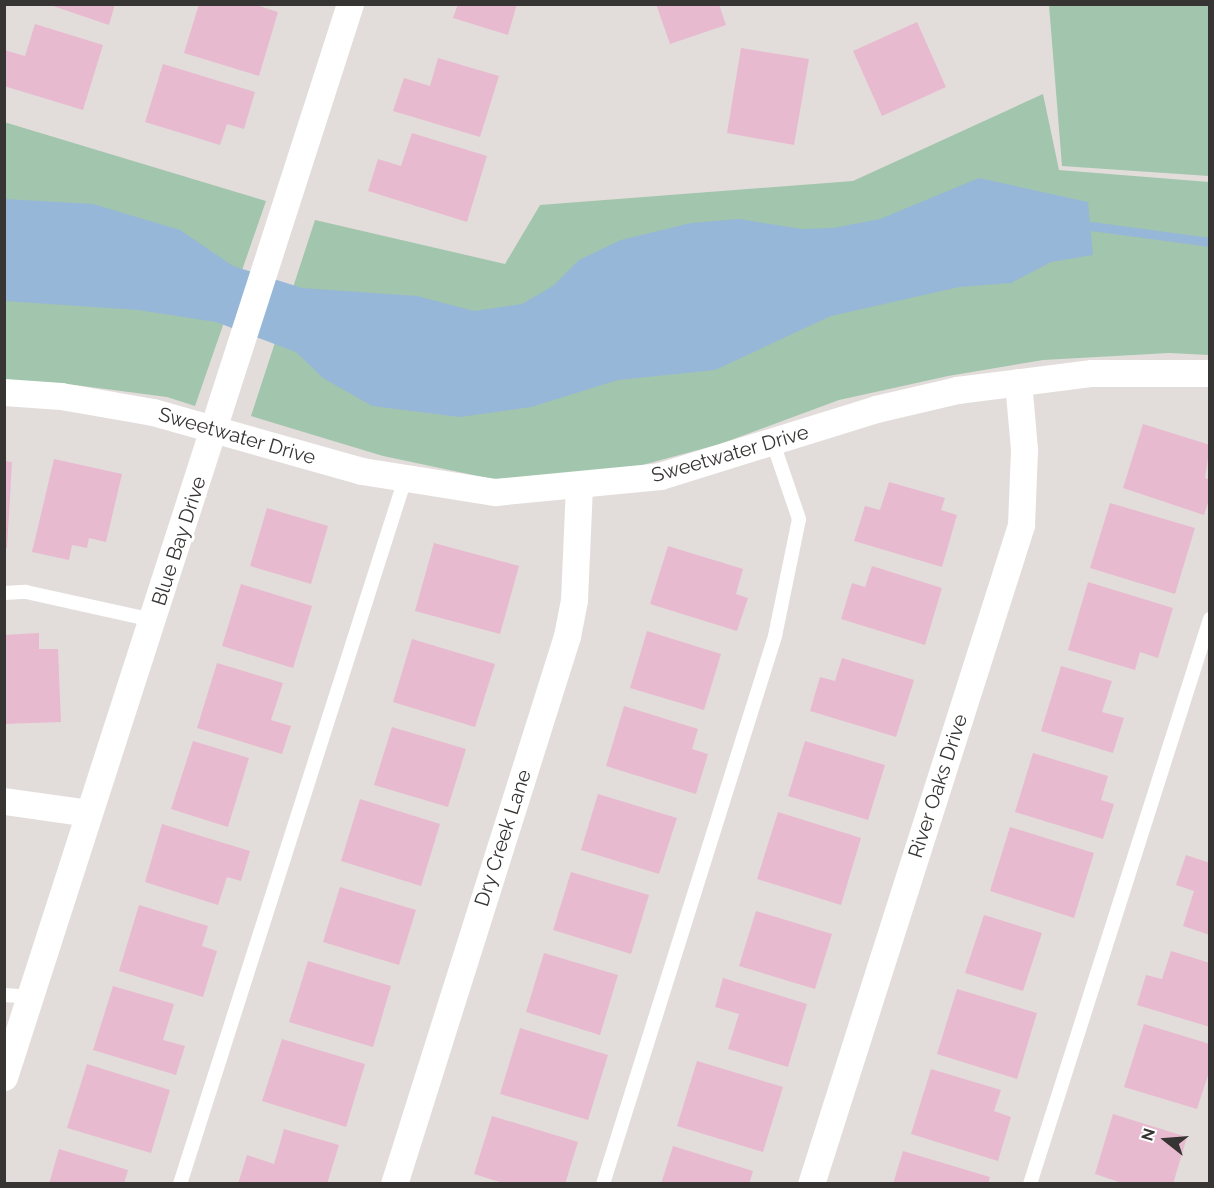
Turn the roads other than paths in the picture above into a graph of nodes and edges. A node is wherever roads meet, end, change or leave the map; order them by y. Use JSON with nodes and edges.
{"nodes":[{"id":1,"x":350,"y":4,"type":"edge"},
{"id":2,"x":1209,"y":373,"type":"edge"},
{"id":3,"x":1018,"y":382,"type":"junction"},
{"id":4,"x":4,"y":392,"type":"edge"},
{"id":5,"x":215,"y":431,"type":"junction"},
{"id":6,"x":773,"y":443,"type":"junction"},
{"id":7,"x":405,"y":479,"type":"junction"},
{"id":8,"x":579,"y":486,"type":"junction"},
{"id":9,"x":4,"y":593,"type":"edge"},
{"id":10,"x":1209,"y":619,"type":"edge"},
{"id":11,"x":152,"y":620,"type":"junction"},
{"id":12,"x":4,"y":801,"type":"edge"},
{"id":13,"x":88,"y":813,"type":"junction"},
{"id":14,"x":17,"y":996,"type":"edge"},
{"id":15,"x":4,"y":1077,"type":"edge"},
{"id":16,"x":180,"y":1184,"type":"edge"},
{"id":17,"x":394,"y":1184,"type":"edge"},
{"id":18,"x":603,"y":1184,"type":"edge"},
{"id":19,"x":811,"y":1184,"type":"edge"},
{"id":20,"x":1030,"y":1184,"type":"edge"}],
"edges":[{"from":1,"to":5,"type":"street","name":"Blue Bay Drive"},
{"from":2,"to":3,"type":"street","name":"Sweetwater Drive"},
{"from":3,"to":6,"type":"street","name":"Sweetwater Drive"},
{"from":3,"to":19,"type":"street","name":"River Oaks Drive"},
{"from":4,"to":5,"type":"street","name":"Sweetwater Drive"},
{"from":5,"to":7,"type":"street","name":"Sweetwater Drive"},
{"from":5,"to":11,"type":"street","name":"Blue Bay Drive"},
{"from":6,"to":8,"type":"street","name":"Sweetwater Drive"},
{"from":6,"to":18,"type":"lane"},
{"from":7,"to":8,"type":"street","name":"Sweetwater Drive"},
{"from":7,"to":16,"type":"lane"},
{"from":8,"to":17,"type":"street","name":"Dry Creek Lane"},
{"from":9,"to":11,"type":"lane"},
{"from":10,"to":20,"type":"lane"},
{"from":11,"to":13,"type":"street","name":"Blue Bay Drive"},
{"from":12,"to":13,"type":"street"},
{"from":13,"to":14,"type":"street","name":"Blue Bay Drive"},
{"from":14,"to":15,"type":"street","name":"Blue Bay Drive"}]}
